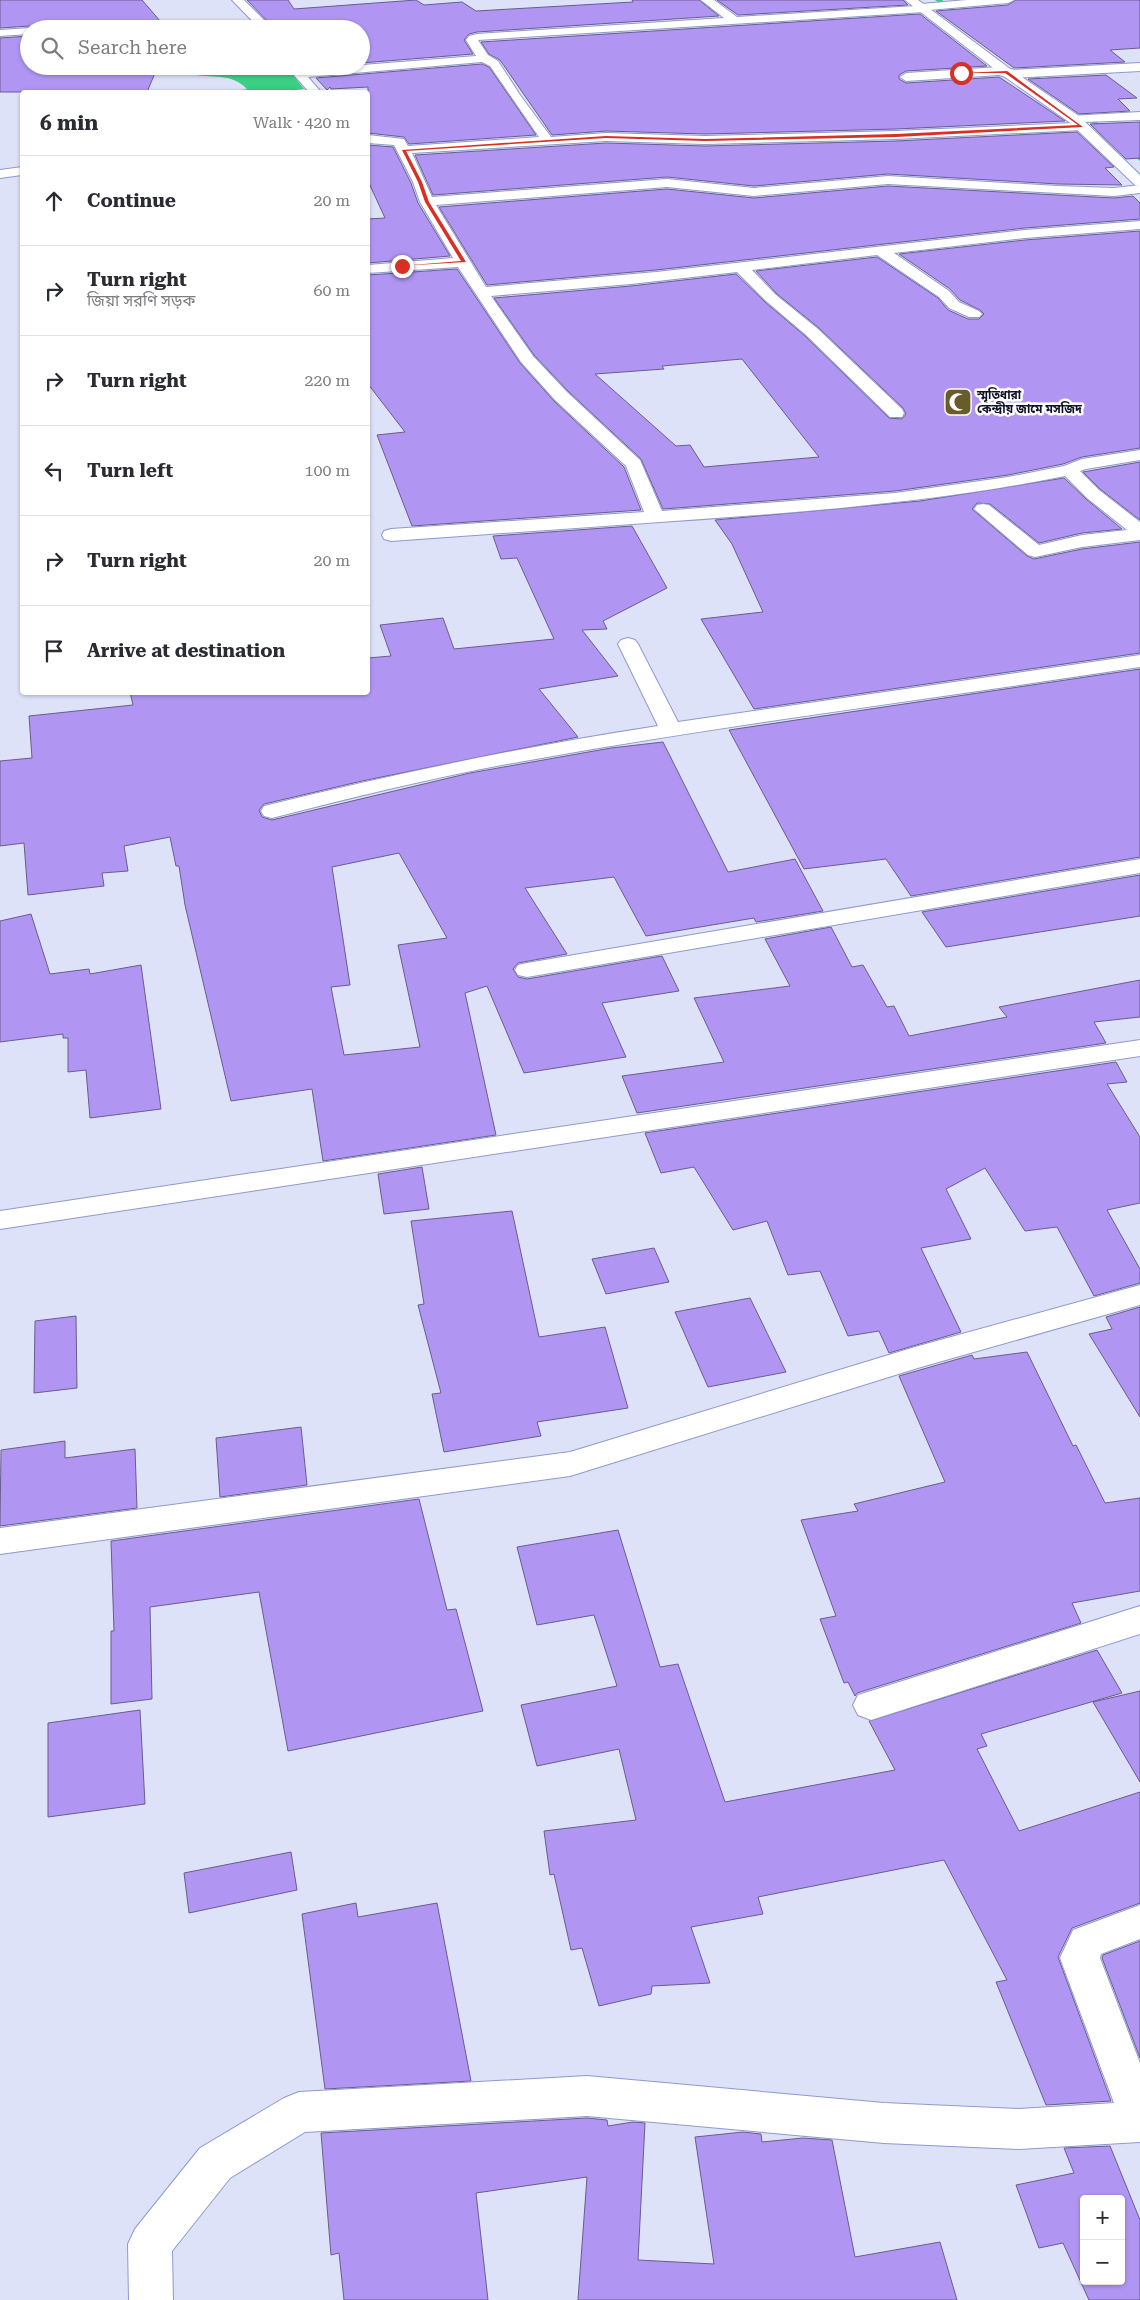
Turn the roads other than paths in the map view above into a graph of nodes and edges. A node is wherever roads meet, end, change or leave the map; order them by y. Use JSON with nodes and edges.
{"nodes":[{"id":1,"x":238,"y":0,"type":"edge"},
{"id":2,"x":707,"y":0,"type":"edge"},
{"id":3,"x":1008,"y":0,"type":"edge"},
{"id":4,"x":919,"y":5,"type":"edge"},
{"id":5,"x":259,"y":20,"type":"edge"},
{"id":6,"x":735,"y":21,"type":"junction"},
{"id":7,"x":20,"y":32,"type":"edge"},
{"id":8,"x":0,"y":33,"type":"edge"},
{"id":9,"x":484,"y":57,"type":"junction"},
{"id":10,"x":370,"y":65,"type":"edge"},
{"id":11,"x":1140,"y":67,"type":"edge"},
{"id":12,"x":1007,"y":73,"type":"junction"},
{"id":13,"x":301,"y":75,"type":"edge"},
{"id":14,"x":906,"y":77,"type":"dead end"},
{"id":15,"x":313,"y":90,"type":"edge"},
{"id":16,"x":1140,"y":116,"type":"edge"},
{"id":17,"x":1078,"y":122,"type":"junction"},
{"id":18,"x":370,"y":139,"type":"edge"},
{"id":19,"x":548,"y":141,"type":"junction"},
{"id":20,"x":404,"y":150,"type":"junction"},
{"id":21,"x":20,"y":171,"type":"edge"},
{"id":22,"x":0,"y":174,"type":"edge"},
{"id":23,"x":1140,"y":184,"type":"edge"},
{"id":24,"x":427,"y":202,"type":"junction"},
{"id":25,"x":1140,"y":225,"type":"edge"},
{"id":26,"x":880,"y":250,"type":"junction"},
{"id":27,"x":464,"y":262,"type":"junction"},
{"id":28,"x":741,"y":267,"type":"junction"},
{"id":29,"x":370,"y":269,"type":"edge"},
{"id":30,"x":481,"y":292,"type":"junction"},
{"id":31,"x":974,"y":314,"type":"dead end"},
{"id":32,"x":896,"y":413,"type":"dead end"},
{"id":33,"x":1140,"y":455,"type":"edge"},
{"id":34,"x":1069,"y":470,"type":"junction"},
{"id":35,"x":983,"y":509,"type":"dead end"},
{"id":36,"x":655,"y":517,"type":"junction"},
{"id":37,"x":1140,"y":533,"type":"edge"},
{"id":38,"x":391,"y":535,"type":"dead end"},
{"id":39,"x":628,"y":644,"type":"dead end"},
{"id":40,"x":1140,"y":660,"type":"edge"},
{"id":41,"x":671,"y":730,"type":"junction"},
{"id":42,"x":272,"y":811,"type":"dead end"},
{"id":43,"x":1140,"y":866,"type":"edge"},
{"id":44,"x":527,"y":970,"type":"dead end"},
{"id":45,"x":1140,"y":1048,"type":"edge"},
{"id":46,"x":0,"y":1220,"type":"edge"},
{"id":47,"x":1140,"y":1295,"type":"edge"},
{"id":48,"x":0,"y":1541,"type":"edge"},
{"id":49,"x":1140,"y":1620,"type":"edge"},
{"id":50,"x":870,"y":1705,"type":"dead end"},
{"id":51,"x":1140,"y":1922,"type":"edge"},
{"id":52,"x":1140,"y":2117,"type":"edge"},
{"id":53,"x":1140,"y":2122,"type":"edge"},
{"id":54,"x":151,"y":2300,"type":"edge"}],
"edges":[{"from":1,"to":5,"type":"street"},
{"from":2,"to":6,"type":"street"},
{"from":3,"to":4,"type":"street"},
{"from":4,"to":6,"type":"street"},
{"from":4,"to":12,"type":"street"},
{"from":6,"to":9,"type":"street"},
{"from":7,"to":8,"type":"street"},
{"from":9,"to":10,"type":"street"},
{"from":9,"to":19,"type":"street"},
{"from":11,"to":12,"type":"street"},
{"from":12,"to":14,"type":"street"},
{"from":12,"to":17,"type":"street"},
{"from":13,"to":15,"type":"street"},
{"from":16,"to":17,"type":"street"},
{"from":17,"to":19,"type":"street"},
{"from":17,"to":23,"type":"street"},
{"from":18,"to":20,"type":"street"},
{"from":19,"to":20,"type":"street"},
{"from":20,"to":24,"type":"street"},
{"from":21,"to":22,"type":"street"},
{"from":23,"to":24,"type":"street"},
{"from":24,"to":27,"type":"street"},
{"from":25,"to":26,"type":"street"},
{"from":26,"to":28,"type":"street"},
{"from":26,"to":31,"type":"street"},
{"from":27,"to":29,"type":"street"},
{"from":27,"to":30,"type":"street"},
{"from":28,"to":30,"type":"street"},
{"from":28,"to":32,"type":"street"},
{"from":30,"to":36,"type":"street"},
{"from":33,"to":34,"type":"street"},
{"from":34,"to":36,"type":"street"},
{"from":34,"to":37,"type":"street"},
{"from":35,"to":37,"type":"street"},
{"from":36,"to":38,"type":"street"},
{"from":39,"to":41,"type":"street"},
{"from":40,"to":41,"type":"street"},
{"from":41,"to":42,"type":"street"},
{"from":43,"to":44,"type":"street"},
{"from":45,"to":46,"type":"street"},
{"from":47,"to":48,"type":"street"},
{"from":49,"to":50,"type":"street"},
{"from":51,"to":52,"type":"street"},
{"from":53,"to":54,"type":"street"}]}
